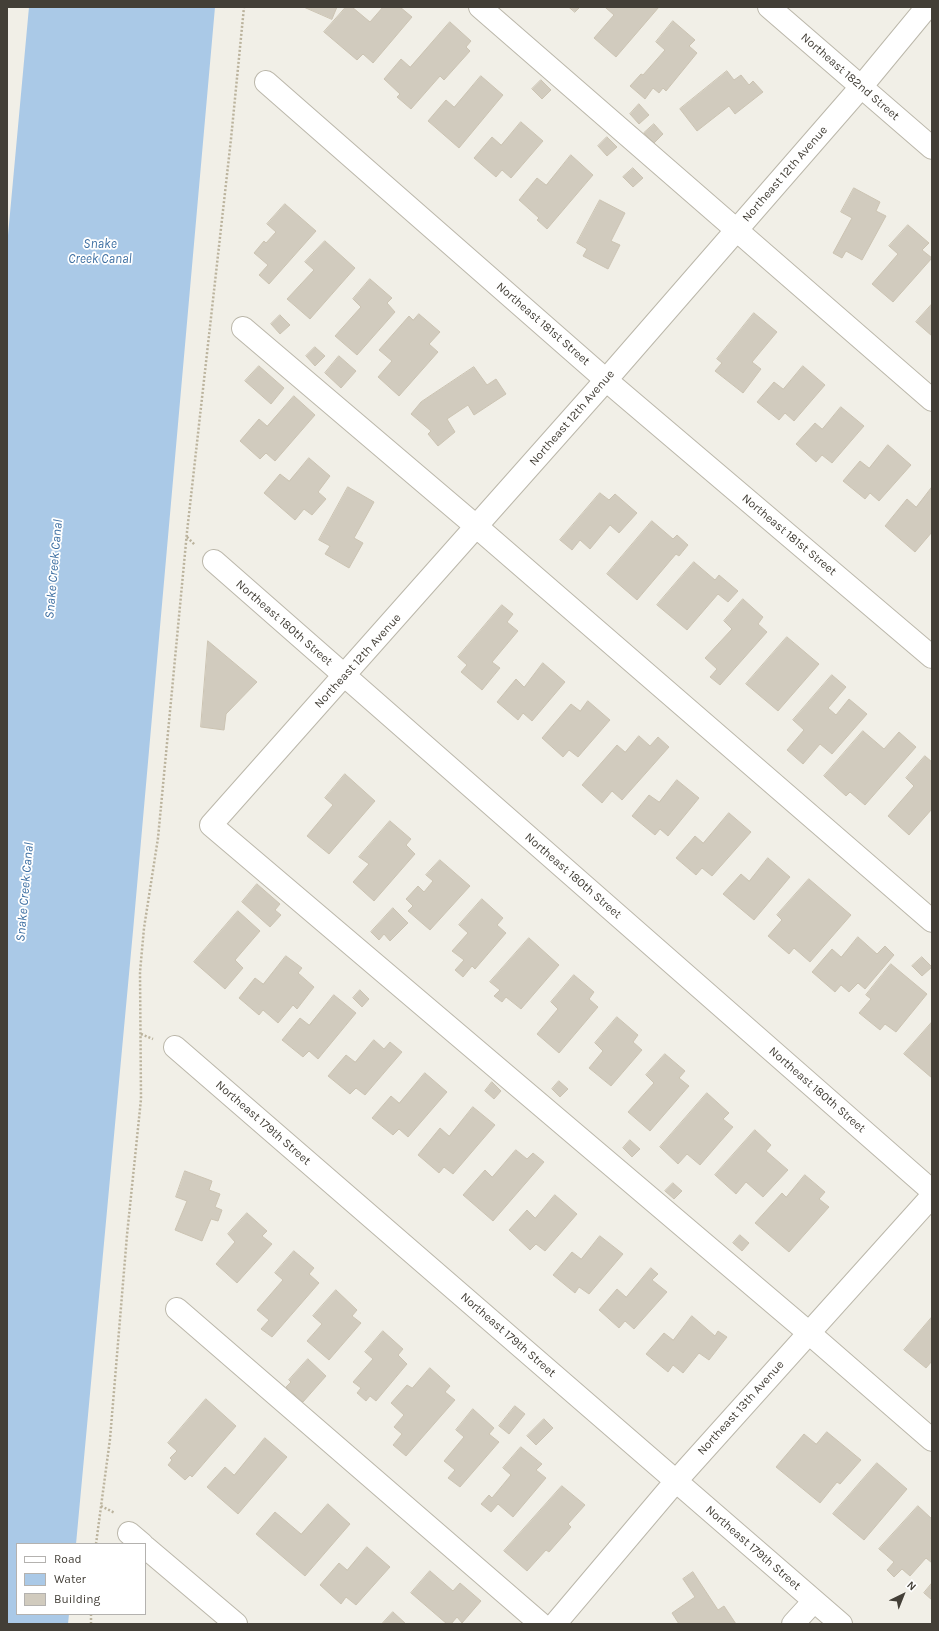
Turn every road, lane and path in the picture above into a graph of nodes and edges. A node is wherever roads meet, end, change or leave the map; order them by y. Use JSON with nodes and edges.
{"nodes":[{"id":1,"x":244,"y":7,"type":"edge"},
{"id":2,"x":480,"y":7,"type":"edge"},
{"id":3,"x":769,"y":7,"type":"edge"},
{"id":4,"x":927,"y":7,"type":"edge"},
{"id":5,"x":266,"y":82,"type":"dead end"},
{"id":6,"x":861,"y":87,"type":"junction"},
{"id":7,"x":932,"y":148,"type":"edge"},
{"id":8,"x":737,"y":230,"type":"junction"},
{"id":9,"x":243,"y":328,"type":"dead end"},
{"id":10,"x":606,"y":380,"type":"junction"},
{"id":11,"x":932,"y":400,"type":"edge"},
{"id":12,"x":476,"y":527,"type":"junction"},
{"id":13,"x":214,"y":562,"type":"dead end"},
{"id":14,"x":932,"y":657,"type":"edge"},
{"id":15,"x":345,"y":676,"type":"junction"},
{"id":16,"x":932,"y":921,"type":"edge"},
{"id":17,"x":174,"y":1047,"type":"dead end"},
{"id":18,"x":932,"y":1191,"type":"edge"},
{"id":19,"x":932,"y":1196,"type":"edge"},
{"id":20,"x":177,"y":1309,"type":"dead end"},
{"id":21,"x":809,"y":1333,"type":"junction"},
{"id":22,"x":932,"y":1440,"type":"edge"},
{"id":23,"x":676,"y":1481,"type":"junction"},
{"id":24,"x":96,"y":1543,"type":"edge"},
{"id":25,"x":146,"y":1547,"type":"edge"},
{"id":26,"x":814,"y":1601,"type":"junction"},
{"id":27,"x":236,"y":1624,"type":"edge"},
{"id":28,"x":541,"y":1624,"type":"edge"},
{"id":29,"x":555,"y":1624,"type":"edge"},
{"id":30,"x":793,"y":1624,"type":"edge"},
{"id":31,"x":841,"y":1624,"type":"edge"}],
"edges":[{"from":1,"to":24,"type":"path"},
{"from":2,"to":8,"type":"street"},
{"from":3,"to":6,"type":"street","name":"Northeast 182nd Street"},
{"from":4,"to":6,"type":"street","name":"Northeast 12th Avenue"},
{"from":5,"to":10,"type":"street","name":"Northeast 181st Street"},
{"from":6,"to":7,"type":"street","name":"Northeast 182nd Street"},
{"from":6,"to":8,"type":"street","name":"Northeast 12th Avenue"},
{"from":8,"to":10,"type":"street","name":"Northeast 12th Avenue"},
{"from":8,"to":11,"type":"street"},
{"from":9,"to":12,"type":"street"},
{"from":10,"to":12,"type":"street","name":"Northeast 12th Avenue"},
{"from":10,"to":14,"type":"street","name":"Northeast 181st Street"},
{"from":12,"to":15,"type":"street","name":"Northeast 12th Avenue"},
{"from":12,"to":16,"type":"street"},
{"from":13,"to":15,"type":"street","name":"Northeast 180th Street"},
{"from":15,"to":18,"type":"street","name":"Northeast 180th Street"},
{"from":15,"to":21,"type":"street","name":"Northeast 12th Avenue"},
{"from":17,"to":23,"type":"street","name":"Northeast 179th Street"},
{"from":19,"to":21,"type":"street","name":"Northeast 13th Avenue"},
{"from":20,"to":28,"type":"street"},
{"from":21,"to":22,"type":"street"},
{"from":21,"to":23,"type":"street","name":"Northeast 13th Avenue"},
{"from":23,"to":26,"type":"street","name":"Northeast 179th Street"},
{"from":23,"to":29,"type":"street","name":"Northeast 13th Avenue"},
{"from":25,"to":27,"type":"street"},
{"from":26,"to":30,"type":"street"},
{"from":26,"to":31,"type":"street","name":"Northeast 179th Street"}]}
